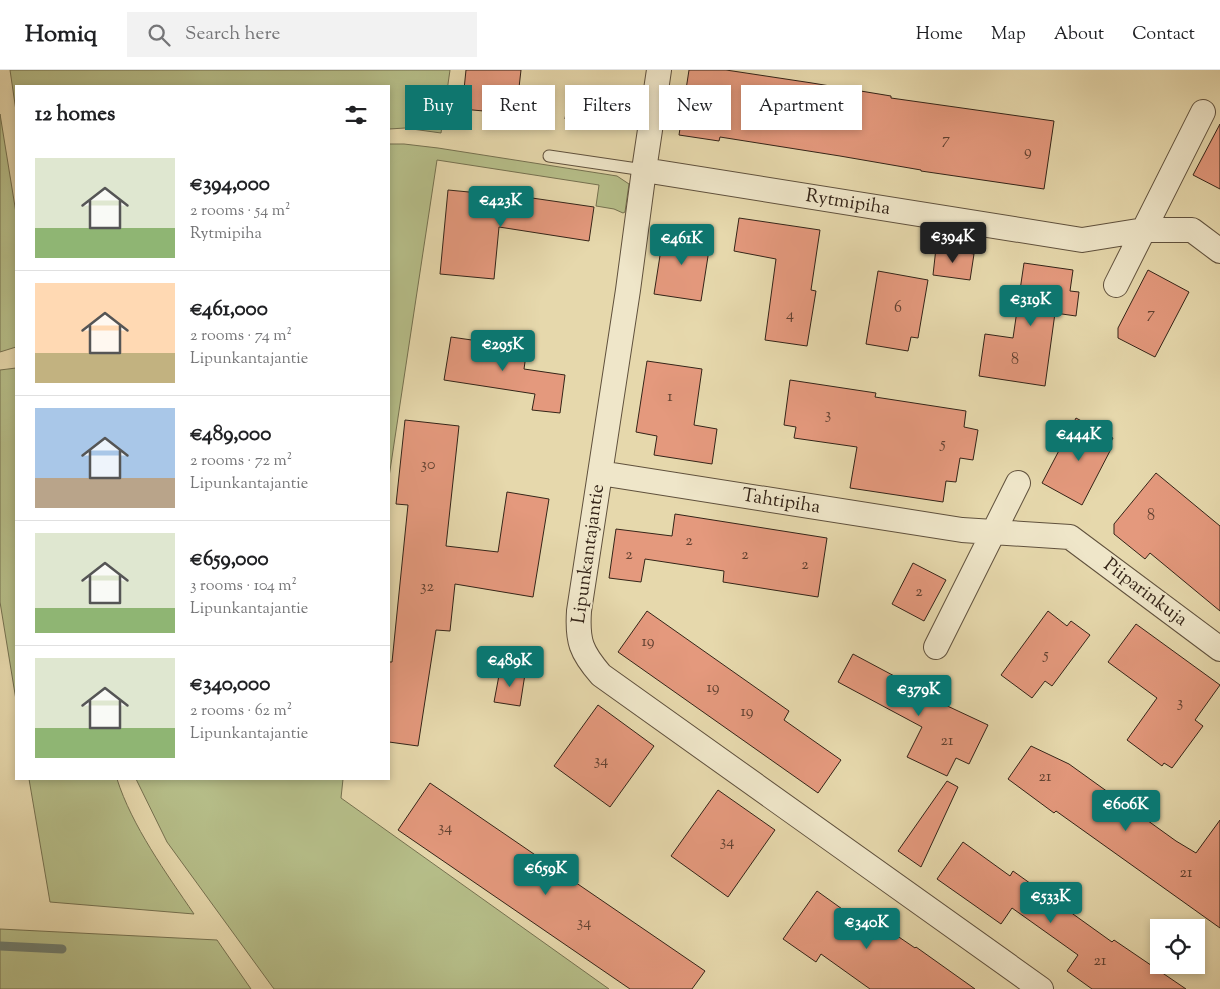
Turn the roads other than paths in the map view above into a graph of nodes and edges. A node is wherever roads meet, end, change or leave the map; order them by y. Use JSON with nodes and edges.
{"nodes":[{"id":1,"x":659,"y":70,"type":"edge"},
{"id":2,"x":1203,"y":112,"type":"dead end"},
{"id":3,"x":549,"y":156,"type":"dead end"},
{"id":4,"x":644,"y":170,"type":"junction"},
{"id":5,"x":1144,"y":230,"type":"junction"},
{"id":6,"x":1220,"y":251,"type":"edge"},
{"id":7,"x":1116,"y":285,"type":"dead end"},
{"id":8,"x":600,"y":473,"type":"junction"},
{"id":9,"x":1018,"y":483,"type":"dead end"},
{"id":10,"x":993,"y":532,"type":"junction"},
{"id":11,"x":1070,"y":537,"type":"joint"},
{"id":12,"x":936,"y":647,"type":"dead end"},
{"id":13,"x":1220,"y":649,"type":"edge"},
{"id":14,"x":1042,"y":989,"type":"edge"}],
"edges":[{"from":1,"to":4,"type":"street","name":"Lipunkantajantie"},
{"from":2,"to":5,"type":"street"},
{"from":3,"to":4,"type":"lane"},
{"from":4,"to":5,"type":"street","name":"Rytmipiha"},
{"from":4,"to":8,"type":"street","name":"Lipunkantajantie"},
{"from":5,"to":6,"type":"street","name":"Rytmipiha"},
{"from":5,"to":7,"type":"street"},
{"from":8,"to":10,"type":"street","name":"Tahtipiha"},
{"from":8,"to":14,"type":"street","name":"Lipunkantajantie"},
{"from":9,"to":10,"type":"street"},
{"from":10,"to":11,"type":"street","name":"Tahtipiha"},
{"from":10,"to":12,"type":"street"},
{"from":11,"to":13,"type":"street","name":"Piiparinkuja"}]}
